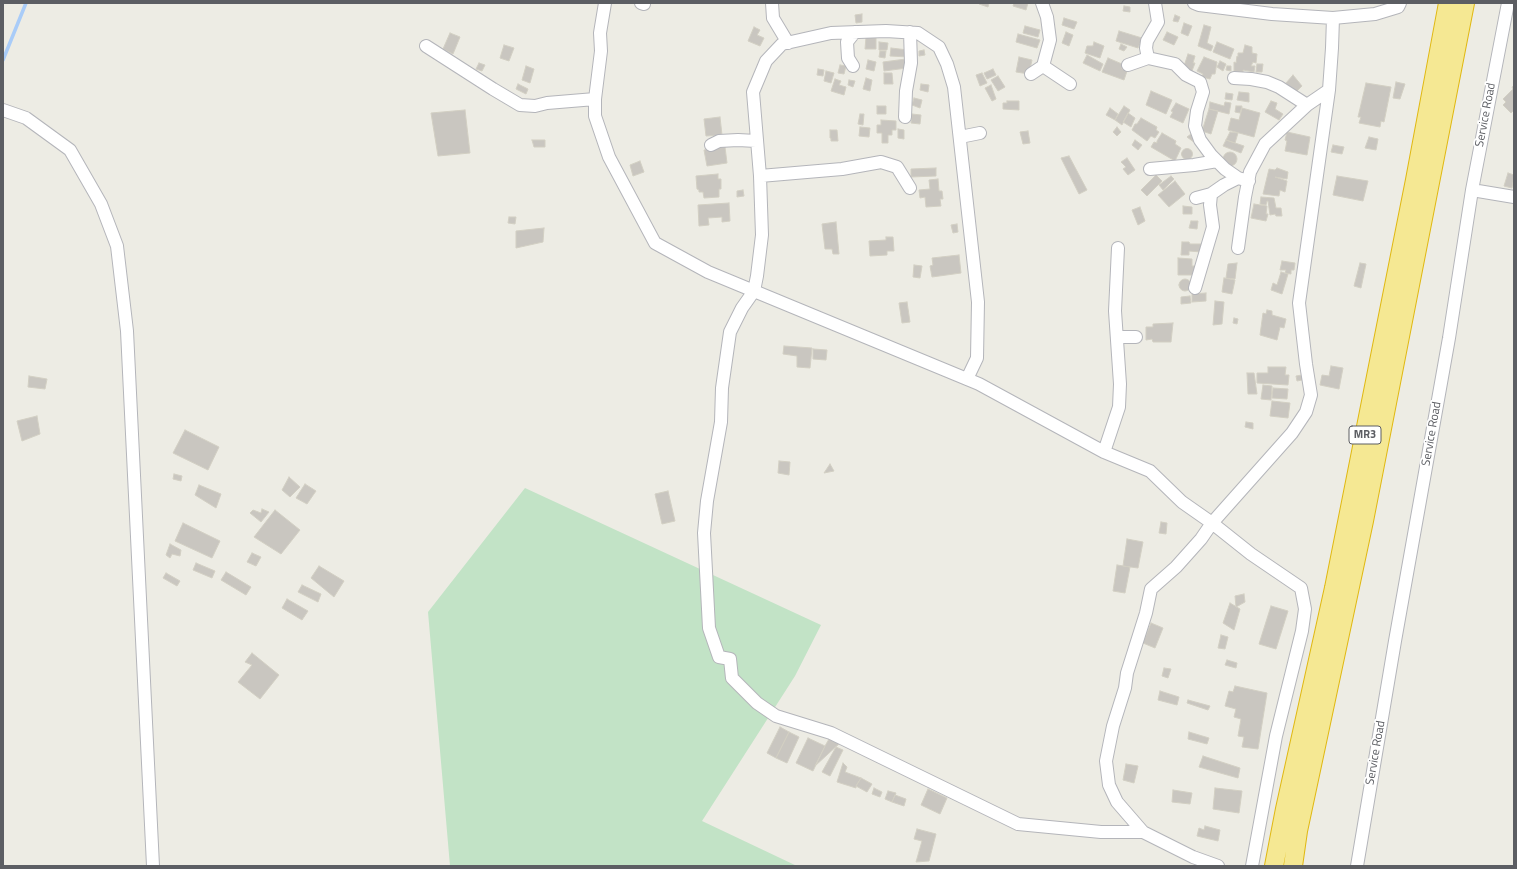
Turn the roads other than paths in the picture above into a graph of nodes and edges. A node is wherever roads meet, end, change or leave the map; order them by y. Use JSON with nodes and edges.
{"nodes":[{"id":1,"x":606,"y":3,"type":"edge"},
{"id":2,"x":772,"y":3,"type":"edge"},
{"id":3,"x":1042,"y":3,"type":"edge"},
{"id":4,"x":1155,"y":3,"type":"edge"},
{"id":5,"x":1194,"y":3,"type":"edge"},
{"id":6,"x":1448,"y":3,"type":"edge"},
{"id":7,"x":1465,"y":3,"type":"edge"},
{"id":8,"x":1508,"y":3,"type":"edge"},
{"id":9,"x":1399,"y":4,"type":"edge"},
{"id":10,"x":1221,"y":6,"type":"edge"},
{"id":11,"x":1333,"y":18,"type":"junction"},
{"id":12,"x":855,"y":32,"type":"junction"},
{"id":13,"x":902,"y":35,"type":"junction"},
{"id":14,"x":788,"y":43,"type":"junction"},
{"id":15,"x":426,"y":46,"type":"dead end"},
{"id":16,"x":1148,"y":58,"type":"junction"},
{"id":17,"x":1128,"y":64,"type":"dead end"},
{"id":18,"x":853,"y":66,"type":"dead end"},
{"id":19,"x":1043,"y":66,"type":"junction"},
{"id":20,"x":1031,"y":74,"type":"dead end"},
{"id":21,"x":1234,"y":78,"type":"dead end"},
{"id":22,"x":1070,"y":84,"type":"dead end"},
{"id":23,"x":1329,"y":90,"type":"junction"},
{"id":24,"x":595,"y":99,"type":"junction"},
{"id":25,"x":1307,"y":105,"type":"junction"},
{"id":26,"x":3,"y":110,"type":"edge"},
{"id":27,"x":905,"y":117,"type":"dead end"},
{"id":28,"x":980,"y":133,"type":"dead end"},
{"id":29,"x":960,"y":137,"type":"junction"},
{"id":30,"x":756,"y":141,"type":"junction"},
{"id":31,"x":711,"y":145,"type":"dead end"},
{"id":32,"x":1217,"y":161,"type":"junction"},
{"id":33,"x":1150,"y":169,"type":"dead end"},
{"id":34,"x":760,"y":176,"type":"junction"},
{"id":35,"x":1244,"y":179,"type":"junction"},
{"id":36,"x":910,"y":188,"type":"dead end"},
{"id":37,"x":1472,"y":190,"type":"junction"},
{"id":38,"x":1211,"y":194,"type":"junction"},
{"id":39,"x":1514,"y":197,"type":"edge"},
{"id":40,"x":1196,"y":198,"type":"dead end"},
{"id":41,"x":1118,"y":248,"type":"dead end"},
{"id":42,"x":1238,"y":248,"type":"dead end"},
{"id":43,"x":1195,"y":288,"type":"dead end"},
{"id":44,"x":754,"y":291,"type":"junction"},
{"id":45,"x":1136,"y":337,"type":"dead end"},
{"id":46,"x":1117,"y":338,"type":"junction"},
{"id":47,"x":967,"y":379,"type":"junction"},
{"id":48,"x":1104,"y":452,"type":"junction"},
{"id":49,"x":1212,"y":523,"type":"junction"},
{"id":50,"x":1143,"y":832,"type":"junction"},
{"id":51,"x":153,"y":866,"type":"edge"},
{"id":52,"x":1218,"y":866,"type":"edge"},
{"id":53,"x":1252,"y":866,"type":"edge"},
{"id":54,"x":1274,"y":866,"type":"edge"},
{"id":55,"x":1293,"y":866,"type":"edge"},
{"id":56,"x":1357,"y":866,"type":"edge"}],
"edges":[{"from":1,"to":24,"type":"street"},
{"from":2,"to":14,"type":"street"},
{"from":3,"to":19,"type":"street"},
{"from":4,"to":16,"type":"street"},
{"from":5,"to":10,"type":"street"},
{"from":6,"to":54,"type":"highway","number":"MR3"},
{"from":7,"to":55,"type":"highway","number":"MR3"},
{"from":8,"to":37,"type":"street","name":"Service Road"},
{"from":9,"to":11,"type":"street"},
{"from":10,"to":11,"type":"street"},
{"from":11,"to":23,"type":"street"},
{"from":12,"to":13,"type":"street"},
{"from":12,"to":14,"type":"street"},
{"from":12,"to":18,"type":"street"},
{"from":13,"to":27,"type":"street"},
{"from":13,"to":29,"type":"street"},
{"from":14,"to":30,"type":"street"},
{"from":15,"to":24,"type":"street"},
{"from":16,"to":17,"type":"street"},
{"from":16,"to":32,"type":"street"},
{"from":19,"to":20,"type":"street"},
{"from":19,"to":22,"type":"street"},
{"from":21,"to":25,"type":"street"},
{"from":23,"to":25,"type":"street"},
{"from":23,"to":49,"type":"street"},
{"from":24,"to":44,"type":"street"},
{"from":25,"to":35,"type":"street"},
{"from":26,"to":51,"type":"street"},
{"from":28,"to":29,"type":"street"},
{"from":29,"to":47,"type":"street"},
{"from":30,"to":31,"type":"street"},
{"from":30,"to":34,"type":"street"},
{"from":32,"to":33,"type":"street"},
{"from":32,"to":35,"type":"street"},
{"from":34,"to":36,"type":"street"},
{"from":34,"to":44,"type":"street"},
{"from":35,"to":38,"type":"street"},
{"from":35,"to":42,"type":"street"},
{"from":37,"to":39,"type":"street"},
{"from":37,"to":56,"type":"street","name":"Service Road"},
{"from":38,"to":40,"type":"street"},
{"from":38,"to":43,"type":"street"},
{"from":41,"to":46,"type":"street"},
{"from":44,"to":47,"type":"street"},
{"from":44,"to":50,"type":"street"},
{"from":45,"to":46,"type":"street"},
{"from":46,"to":48,"type":"street"},
{"from":47,"to":48,"type":"street"},
{"from":48,"to":49,"type":"street"},
{"from":49,"to":50,"type":"street"},
{"from":49,"to":53,"type":"street"},
{"from":50,"to":52,"type":"street"}]}
